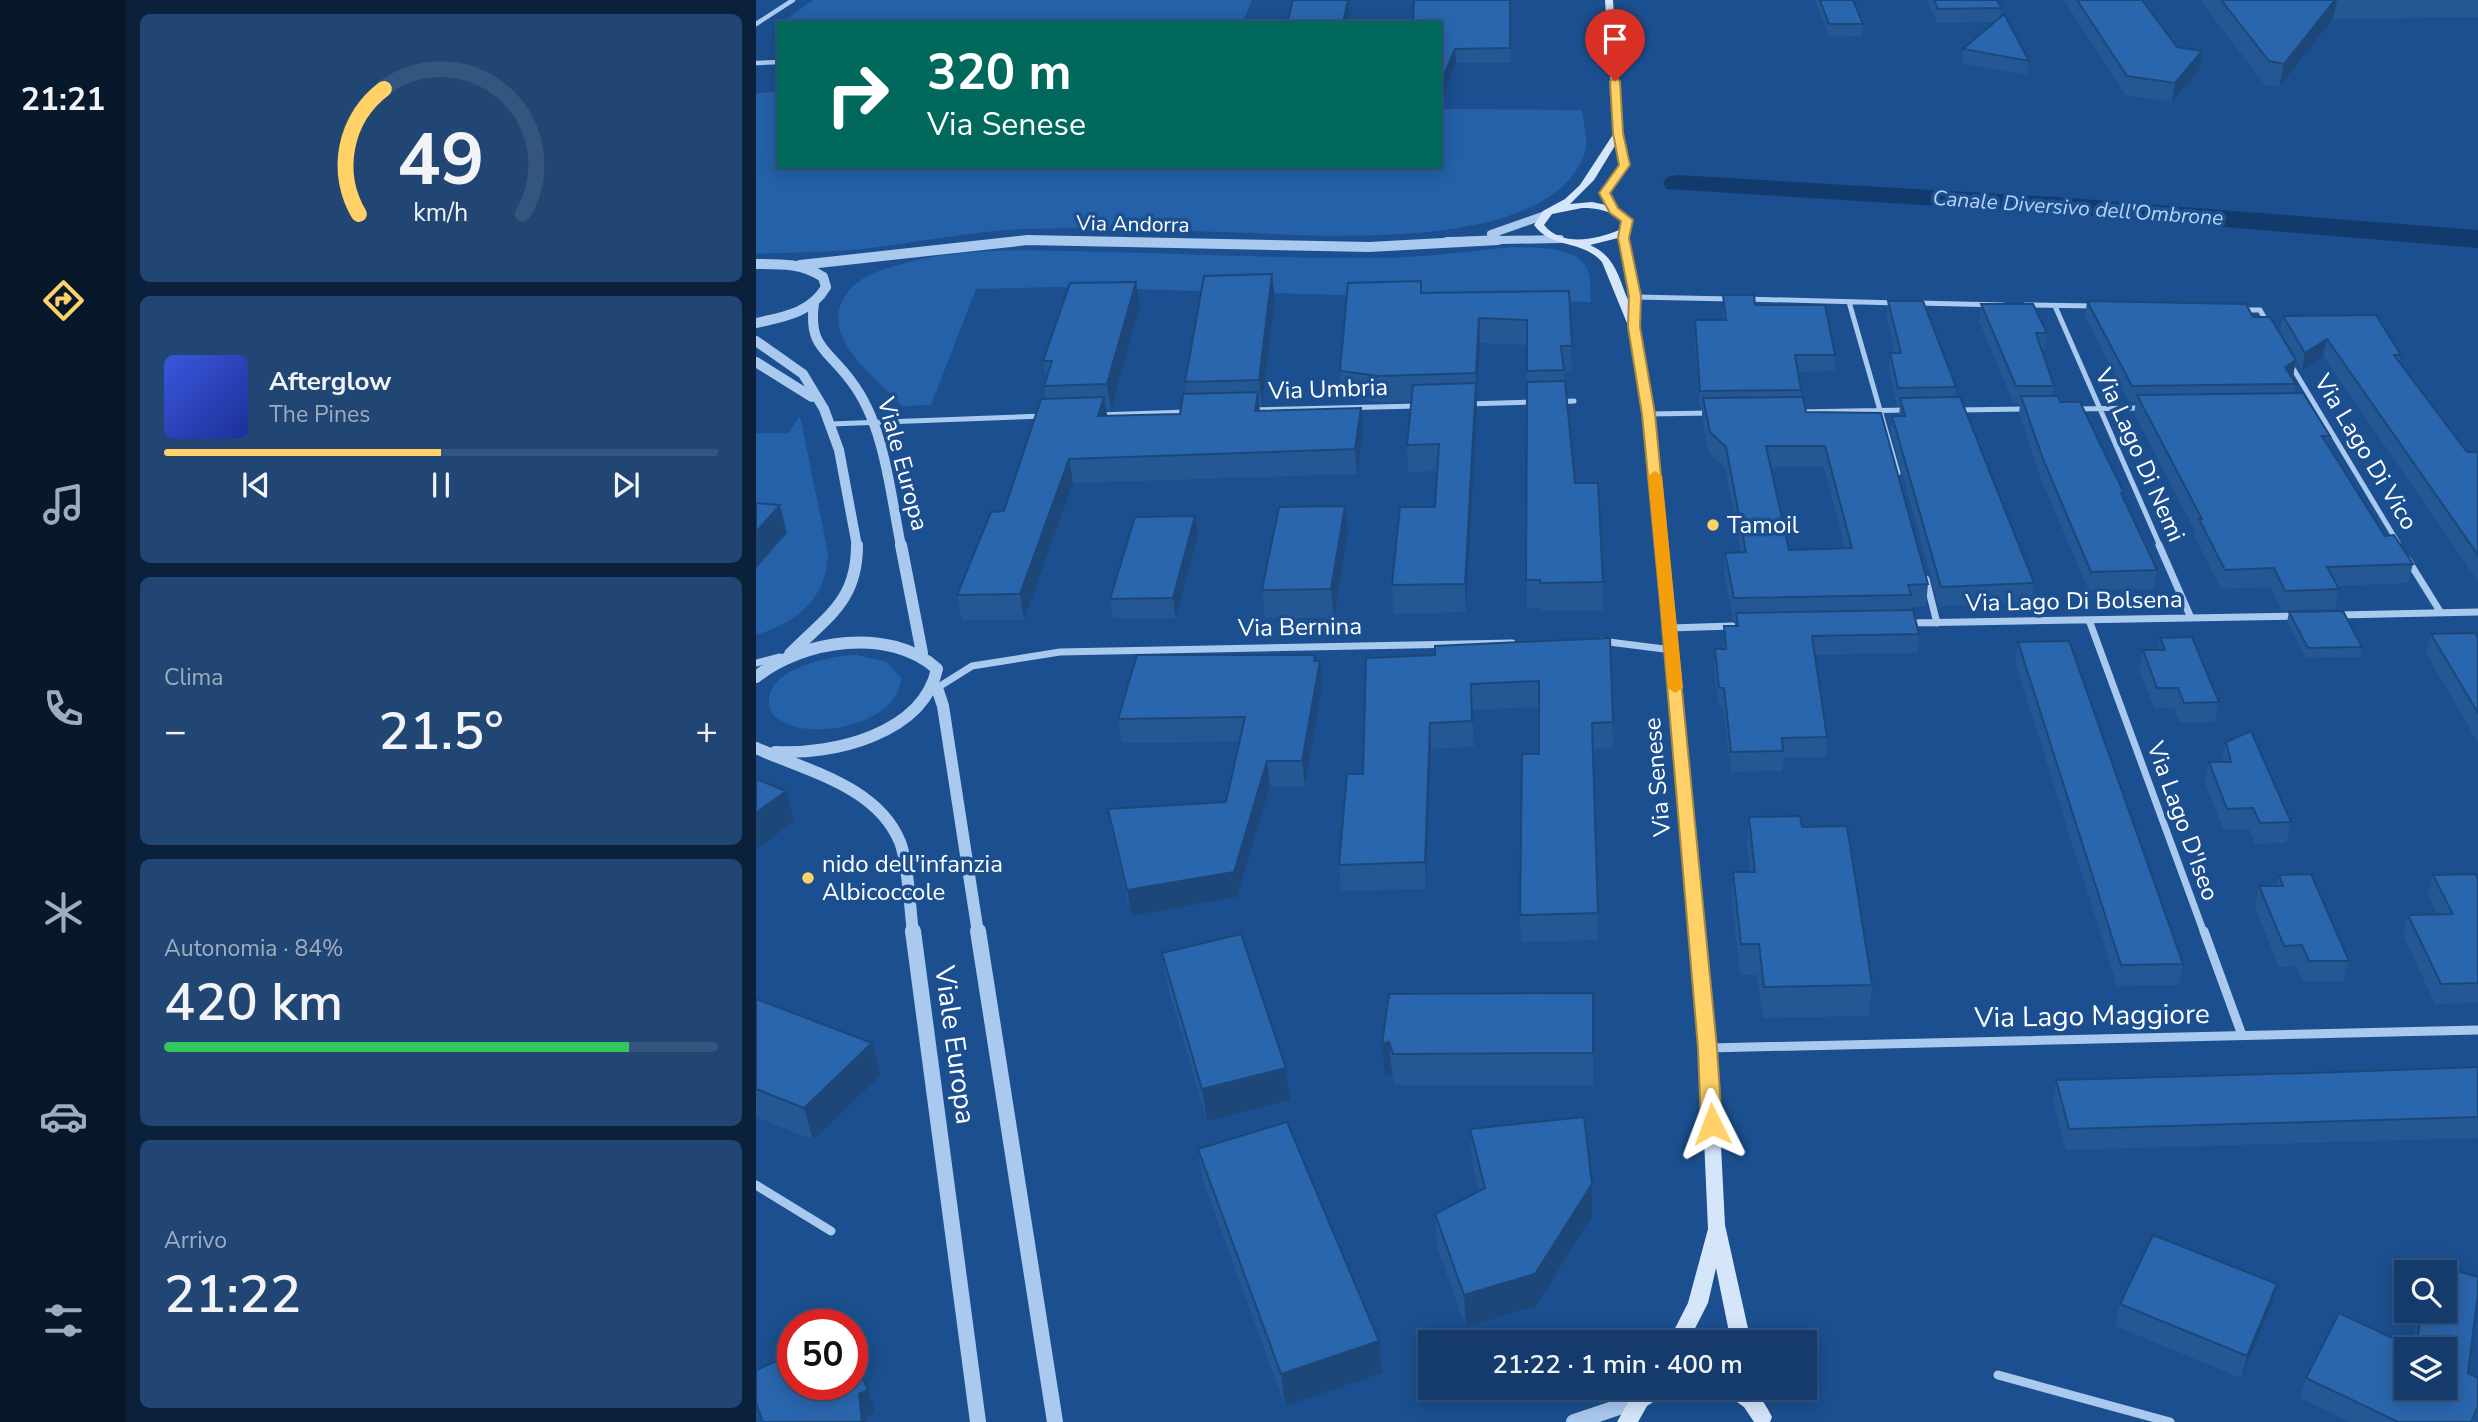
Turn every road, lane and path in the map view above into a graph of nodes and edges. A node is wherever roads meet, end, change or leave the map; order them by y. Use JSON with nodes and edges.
{"nodes":[{"id":1,"x":793,"y":0,"type":"edge"},
{"id":2,"x":1609,"y":0,"type":"edge"},
{"id":3,"x":756,"y":24,"type":"edge"},
{"id":4,"x":777,"y":62,"type":"edge"},
{"id":5,"x":756,"y":63,"type":"edge"},
{"id":6,"x":1618,"y":133,"type":"junction"},
{"id":7,"x":1614,"y":210,"type":"junction"},
{"id":8,"x":1549,"y":213,"type":"junction"},
{"id":9,"x":1625,"y":229,"type":"junction"},
{"id":10,"x":1560,"y":239,"type":"junction"},
{"id":11,"x":1467,"y":240,"type":"junction"},
{"id":12,"x":1574,"y":241,"type":"junction"},
{"id":13,"x":756,"y":264,"type":"edge"},
{"id":14,"x":800,"y":265,"type":"junction"},
{"id":15,"x":1635,"y":296,"type":"junction"},
{"id":16,"x":1849,"y":302,"type":"junction"},
{"id":17,"x":814,"y":303,"type":"junction"},
{"id":18,"x":2055,"y":306,"type":"junction"},
{"id":19,"x":2096,"y":306,"type":"edge"},
{"id":20,"x":2232,"y":310,"type":"edge"},
{"id":21,"x":756,"y":323,"type":"edge"},
{"id":22,"x":1634,"y":327,"type":"junction"},
{"id":23,"x":2273,"y":334,"type":"edge"},
{"id":24,"x":756,"y":341,"type":"edge"},
{"id":25,"x":2287,"y":358,"type":"edge"},
{"id":26,"x":756,"y":362,"type":"edge"},
{"id":27,"x":814,"y":397,"type":"junction"},
{"id":28,"x":1574,"y":401,"type":"dead end"},
{"id":29,"x":1464,"y":404,"type":"edge"},
{"id":30,"x":1422,"y":405,"type":"edge"},
{"id":31,"x":2314,"y":405,"type":"junction"},
{"id":32,"x":2300,"y":406,"type":"edge"},
{"id":33,"x":2098,"y":408,"type":"junction"},
{"id":34,"x":2152,"y":408,"type":"edge"},
{"id":35,"x":2030,"y":409,"type":"edge"},
{"id":36,"x":2071,"y":409,"type":"edge"},
{"id":37,"x":1881,"y":410,"type":"junction"},
{"id":38,"x":1922,"y":410,"type":"edge"},
{"id":39,"x":1949,"y":410,"type":"edge"},
{"id":40,"x":1243,"y":411,"type":"edge"},
{"id":41,"x":1202,"y":412,"type":"edge"},
{"id":42,"x":1788,"y":412,"type":"edge"},
{"id":43,"x":1721,"y":413,"type":"edge"},
{"id":44,"x":1649,"y":414,"type":"junction"},
{"id":45,"x":1091,"y":415,"type":"edge"},
{"id":46,"x":1050,"y":416,"type":"edge"},
{"id":47,"x":871,"y":421,"type":"junction"},
{"id":48,"x":831,"y":424,"type":"junction"},
{"id":49,"x":1899,"y":477,"type":"edge"},
{"id":50,"x":1923,"y":570,"type":"edge"},
{"id":51,"x":2478,"y":612,"type":"edge"},
{"id":52,"x":2441,"y":613,"type":"junction"},
{"id":53,"x":2330,"y":615,"type":"edge"},
{"id":54,"x":2302,"y":616,"type":"edge"},
{"id":55,"x":2192,"y":618,"type":"junction"},
{"id":56,"x":2089,"y":620,"type":"junction"},
{"id":57,"x":1937,"y":623,"type":"junction"},
{"id":58,"x":1896,"y":624,"type":"edge"},
{"id":59,"x":1745,"y":626,"type":"edge"},
{"id":60,"x":1670,"y":628,"type":"junction"},
{"id":61,"x":1594,"y":641,"type":"edge"},
{"id":62,"x":1525,"y":642,"type":"edge"},
{"id":63,"x":1672,"y":650,"type":"junction"},
{"id":64,"x":922,"y":653,"type":"junction"},
{"id":65,"x":788,"y":656,"type":"junction"},
{"id":66,"x":756,"y":663,"type":"edge"},
{"id":67,"x":756,"y":677,"type":"edge"},
{"id":68,"x":937,"y":688,"type":"junction"},
{"id":69,"x":760,"y":749,"type":"edge"},
{"id":70,"x":2478,"y":1030,"type":"edge"},
{"id":71,"x":2242,"y":1035,"type":"junction"},
{"id":72,"x":1708,"y":1048,"type":"junction"},
{"id":73,"x":756,"y":1185,"type":"edge"},
{"id":74,"x":1717,"y":1224,"type":"junction"},
{"id":75,"x":831,"y":1231,"type":"dead end"},
{"id":76,"x":1684,"y":1330,"type":"edge"},
{"id":77,"x":1739,"y":1330,"type":"edge"},
{"id":78,"x":1998,"y":1375,"type":"dead end"},
{"id":79,"x":1629,"y":1400,"type":"edge"},
{"id":80,"x":1645,"y":1400,"type":"edge"},
{"id":81,"x":1750,"y":1400,"type":"edge"},
{"id":82,"x":1757,"y":1400,"type":"edge"},
{"id":83,"x":1763,"y":1420,"type":"edge"},
{"id":84,"x":978,"y":1422,"type":"edge"},
{"id":85,"x":1055,"y":1422,"type":"edge"},
{"id":86,"x":1574,"y":1422,"type":"edge"},
{"id":87,"x":1627,"y":1422,"type":"edge"},
{"id":88,"x":2170,"y":1422,"type":"edge"}],
"edges":[{"from":1,"to":3,"type":"street"},
{"from":2,"to":6,"type":"main road"},
{"from":4,"to":5,"type":"street"},
{"from":6,"to":7,"type":"main road"},
{"from":6,"to":8,"type":"main road"},
{"from":7,"to":8,"type":"main road"},
{"from":7,"to":9,"type":"main road","name":"Via Senese"},
{"from":8,"to":10,"type":"main road"},
{"from":8,"to":11,"type":"street","name":"Via Andorra"},
{"from":9,"to":12,"type":"main road","name":"Via Senese"},
{"from":9,"to":15,"type":"main road","name":"Via Senese"},
{"from":10,"to":11,"type":"street","name":"Via Andorra"},
{"from":10,"to":12,"type":"main road","name":"Via Senese"},
{"from":11,"to":14,"type":"street","name":"Via Andorra"},
{"from":12,"to":22,"type":"main road","name":"Via Senese"},
{"from":13,"to":14,"type":"street"},
{"from":14,"to":17,"type":"street","name":"Viale Europa"},
{"from":15,"to":16,"type":"street"},
{"from":15,"to":22,"type":"main road","name":"Via Senese"},
{"from":16,"to":18,"type":"street"},
{"from":16,"to":37,"type":"street"},
{"from":17,"to":21,"type":"street"},
{"from":17,"to":47,"type":"street","name":"Viale Europa"},
{"from":18,"to":19,"type":"street"},
{"from":18,"to":33,"type":"street","name":"Via Lago Di Nemi"},
{"from":20,"to":23,"type":"street"},
{"from":22,"to":44,"type":"main road","name":"Via Senese"},
{"from":24,"to":27,"type":"street"},
{"from":25,"to":31,"type":"street","name":"Via Lago Di Vico"},
{"from":26,"to":27,"type":"street"},
{"from":27,"to":48,"type":"street"},
{"from":28,"to":29,"type":"street"},
{"from":30,"to":40,"type":"street","name":"Via Umbria"},
{"from":31,"to":32,"type":"street"},
{"from":31,"to":52,"type":"street","name":"Via Lago Di Vico"},
{"from":33,"to":34,"type":"street"},
{"from":33,"to":36,"type":"street"},
{"from":33,"to":55,"type":"street","name":"Via Lago Di Nemi"},
{"from":35,"to":39,"type":"street"},
{"from":37,"to":38,"type":"street"},
{"from":37,"to":42,"type":"street"},
{"from":37,"to":49,"type":"street"},
{"from":41,"to":45,"type":"street"},
{"from":43,"to":44,"type":"street"},
{"from":44,"to":60,"type":"main road","name":"Via Senese"},
{"from":46,"to":47,"type":"street"},
{"from":47,"to":48,"type":"street"},
{"from":47,"to":64,"type":"street","name":"Viale Europa"},
{"from":48,"to":65,"type":"street"},
{"from":50,"to":57,"type":"street"},
{"from":51,"to":52,"type":"street"},
{"from":52,"to":53,"type":"street"},
{"from":54,"to":55,"type":"street","name":"Via Lago Di Bolsena"},
{"from":55,"to":56,"type":"street","name":"Via Lago Di Bolsena"},
{"from":56,"to":57,"type":"street","name":"Via Lago Di Bolsena"},
{"from":56,"to":71,"type":"street","name":"Via Lago D'Iseo"},
{"from":57,"to":58,"type":"street","name":"Via Lago Di Bolsena"},
{"from":59,"to":60,"type":"street"},
{"from":60,"to":63,"type":"main road","name":"Via Senese"},
{"from":61,"to":63,"type":"street"},
{"from":62,"to":68,"type":"street","name":"Via Bernina"},
{"from":63,"to":72,"type":"main road","name":"Via Senese"},
{"from":64,"to":65,"type":"street"},
{"from":64,"to":68,"type":"street","name":"Viale Europa"},
{"from":65,"to":66,"type":"street"},
{"from":65,"to":67,"type":"street"},
{"from":68,"to":69,"type":"street","name":"Viale Europa"},
{"from":68,"to":85,"type":"street","name":"Viale Europa"},
{"from":69,"to":84,"type":"street","name":"Viale Europa"},
{"from":70,"to":71,"type":"street","name":"Via Lago Maggiore"},
{"from":71,"to":72,"type":"street","name":"Via Lago Maggiore"},
{"from":72,"to":74,"type":"main road","name":"Via Senese"},
{"from":73,"to":75,"type":"street"},
{"from":74,"to":76,"type":"main road","name":"Via Senese"},
{"from":74,"to":77,"type":"main road","name":"Via Senese"},
{"from":78,"to":88,"type":"street"},
{"from":79,"to":86,"type":"street"},
{"from":80,"to":87,"type":"main road"},
{"from":81,"to":83,"type":"main road"},
{"from":82,"to":83,"type":"main road"}]}
